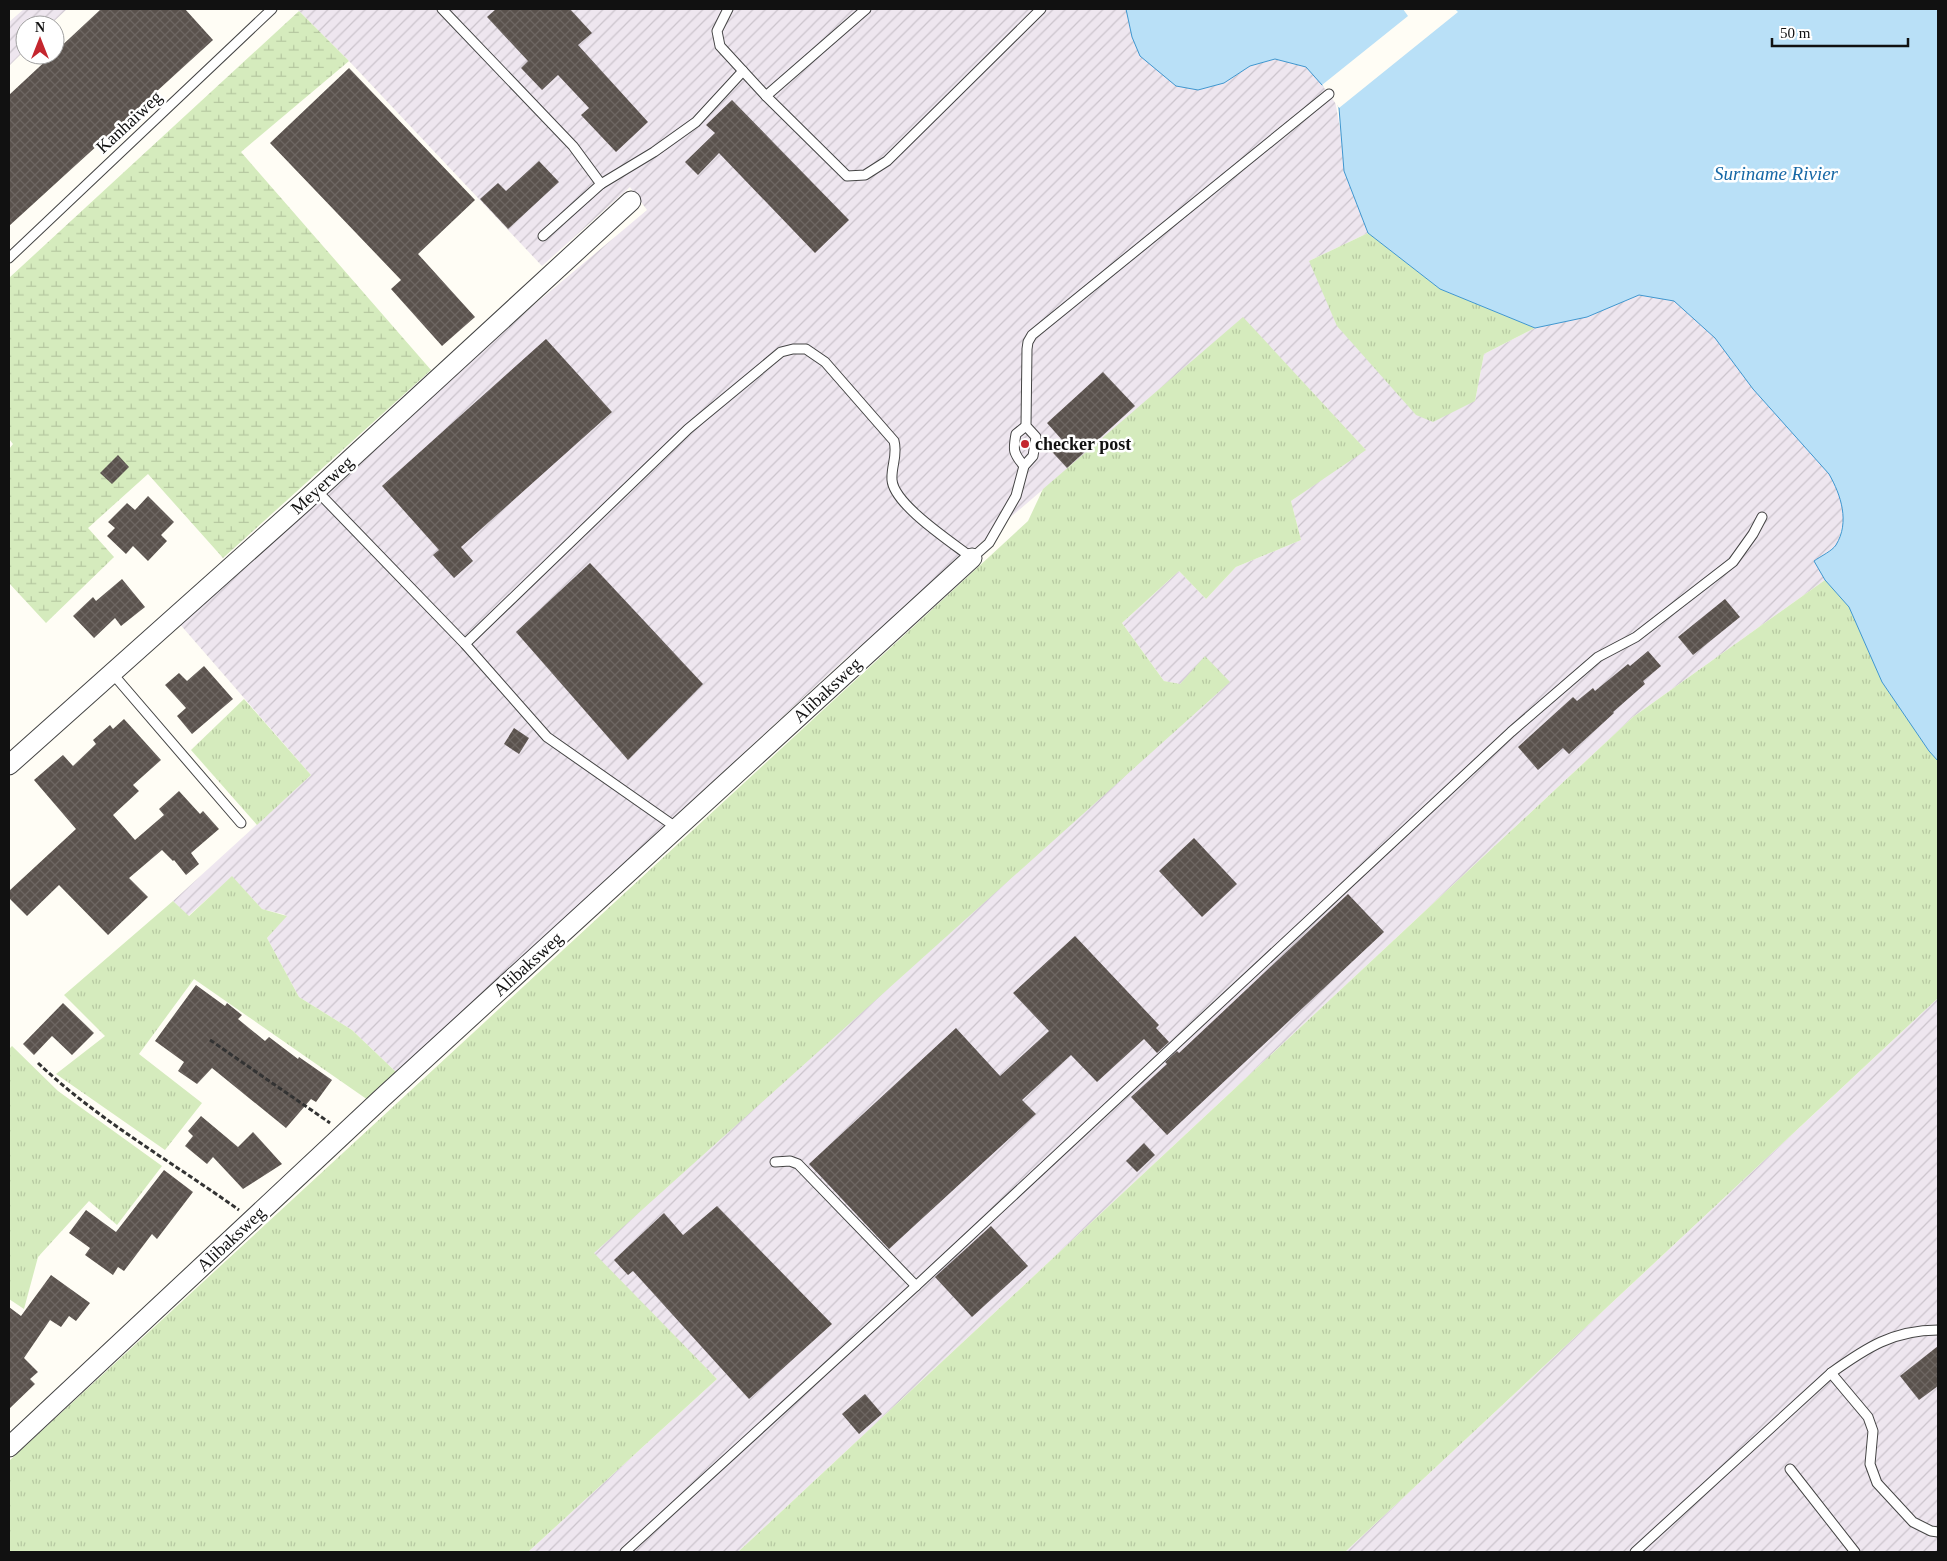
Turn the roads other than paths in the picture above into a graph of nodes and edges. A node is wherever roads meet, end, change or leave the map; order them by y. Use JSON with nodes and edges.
{"nodes":[{"id":1,"x":272,"y":9,"type":"edge"},
{"id":2,"x":442,"y":9,"type":"edge"},
{"id":3,"x":728,"y":9,"type":"edge"},
{"id":4,"x":866,"y":9,"type":"edge"},
{"id":5,"x":1041,"y":9,"type":"edge"},
{"id":6,"x":743,"y":71,"type":"junction"},
{"id":7,"x":1329,"y":94,"type":"dead end"},
{"id":8,"x":766,"y":96,"type":"junction"},
{"id":9,"x":601,"y":184,"type":"junction"},
{"id":10,"x":631,"y":201,"type":"dead end"},
{"id":11,"x":543,"y":236,"type":"dead end"},
{"id":12,"x":9,"y":258,"type":"edge"},
{"id":13,"x":1026,"y":426,"type":"junction"},
{"id":14,"x":1024,"y":466,"type":"junction"},
{"id":15,"x":316,"y":490,"type":"junction"},
{"id":16,"x":1762,"y":517,"type":"dead end"},
{"id":17,"x":972,"y":558,"type":"junction"},
{"id":18,"x":465,"y":644,"type":"junction"},
{"id":19,"x":112,"y":674,"type":"junction"},
{"id":20,"x":9,"y":765,"type":"edge"},
{"id":21,"x":241,"y":823,"type":"dead end"},
{"id":22,"x":677,"y":828,"type":"junction"},
{"id":23,"x":775,"y":1162,"type":"dead end"},
{"id":24,"x":916,"y":1286,"type":"junction"},
{"id":25,"x":1938,"y":1330,"type":"edge"},
{"id":26,"x":1831,"y":1373,"type":"junction"},
{"id":27,"x":9,"y":1447,"type":"edge"},
{"id":28,"x":1790,"y":1469,"type":"dead end"},
{"id":29,"x":1938,"y":1532,"type":"edge"},
{"id":30,"x":625,"y":1552,"type":"edge"},
{"id":31,"x":1635,"y":1552,"type":"edge"},
{"id":32,"x":1855,"y":1552,"type":"edge"}],
"edges":[{"from":1,"to":12,"type":"lane","name":"Kanhaiweg"},
{"from":2,"to":9,"type":"lane"},
{"from":3,"to":6,"type":"lane"},
{"from":4,"to":8,"type":"lane"},
{"from":5,"to":8,"type":"lane"},
{"from":6,"to":8,"type":"lane"},
{"from":6,"to":9,"type":"lane"},
{"from":7,"to":13,"type":"lane"},
{"from":9,"to":11,"type":"lane"},
{"from":10,"to":15,"type":"street","name":"Meyerweg"},
{"from":13,"to":14,"type":"lane","name":"Alibaksweg"},
{"from":13,"to":14,"type":"lane"},
{"from":14,"to":17,"type":"lane","name":"Alibaksweg"},
{"from":15,"to":18,"type":"lane"},
{"from":15,"to":19,"type":"street","name":"Meyerweg"},
{"from":16,"to":24,"type":"lane"},
{"from":17,"to":18,"type":"lane"},
{"from":17,"to":22,"type":"street","name":"Alibaksweg"},
{"from":18,"to":22,"type":"lane"},
{"from":19,"to":20,"type":"street","name":"Meyerweg"},
{"from":19,"to":21,"type":"lane"},
{"from":22,"to":27,"type":"street","name":"Alibaksweg"},
{"from":23,"to":24,"type":"lane"},
{"from":24,"to":30,"type":"lane"},
{"from":25,"to":26,"type":"lane"},
{"from":26,"to":29,"type":"lane"},
{"from":26,"to":31,"type":"lane"},
{"from":28,"to":32,"type":"lane"}]}
